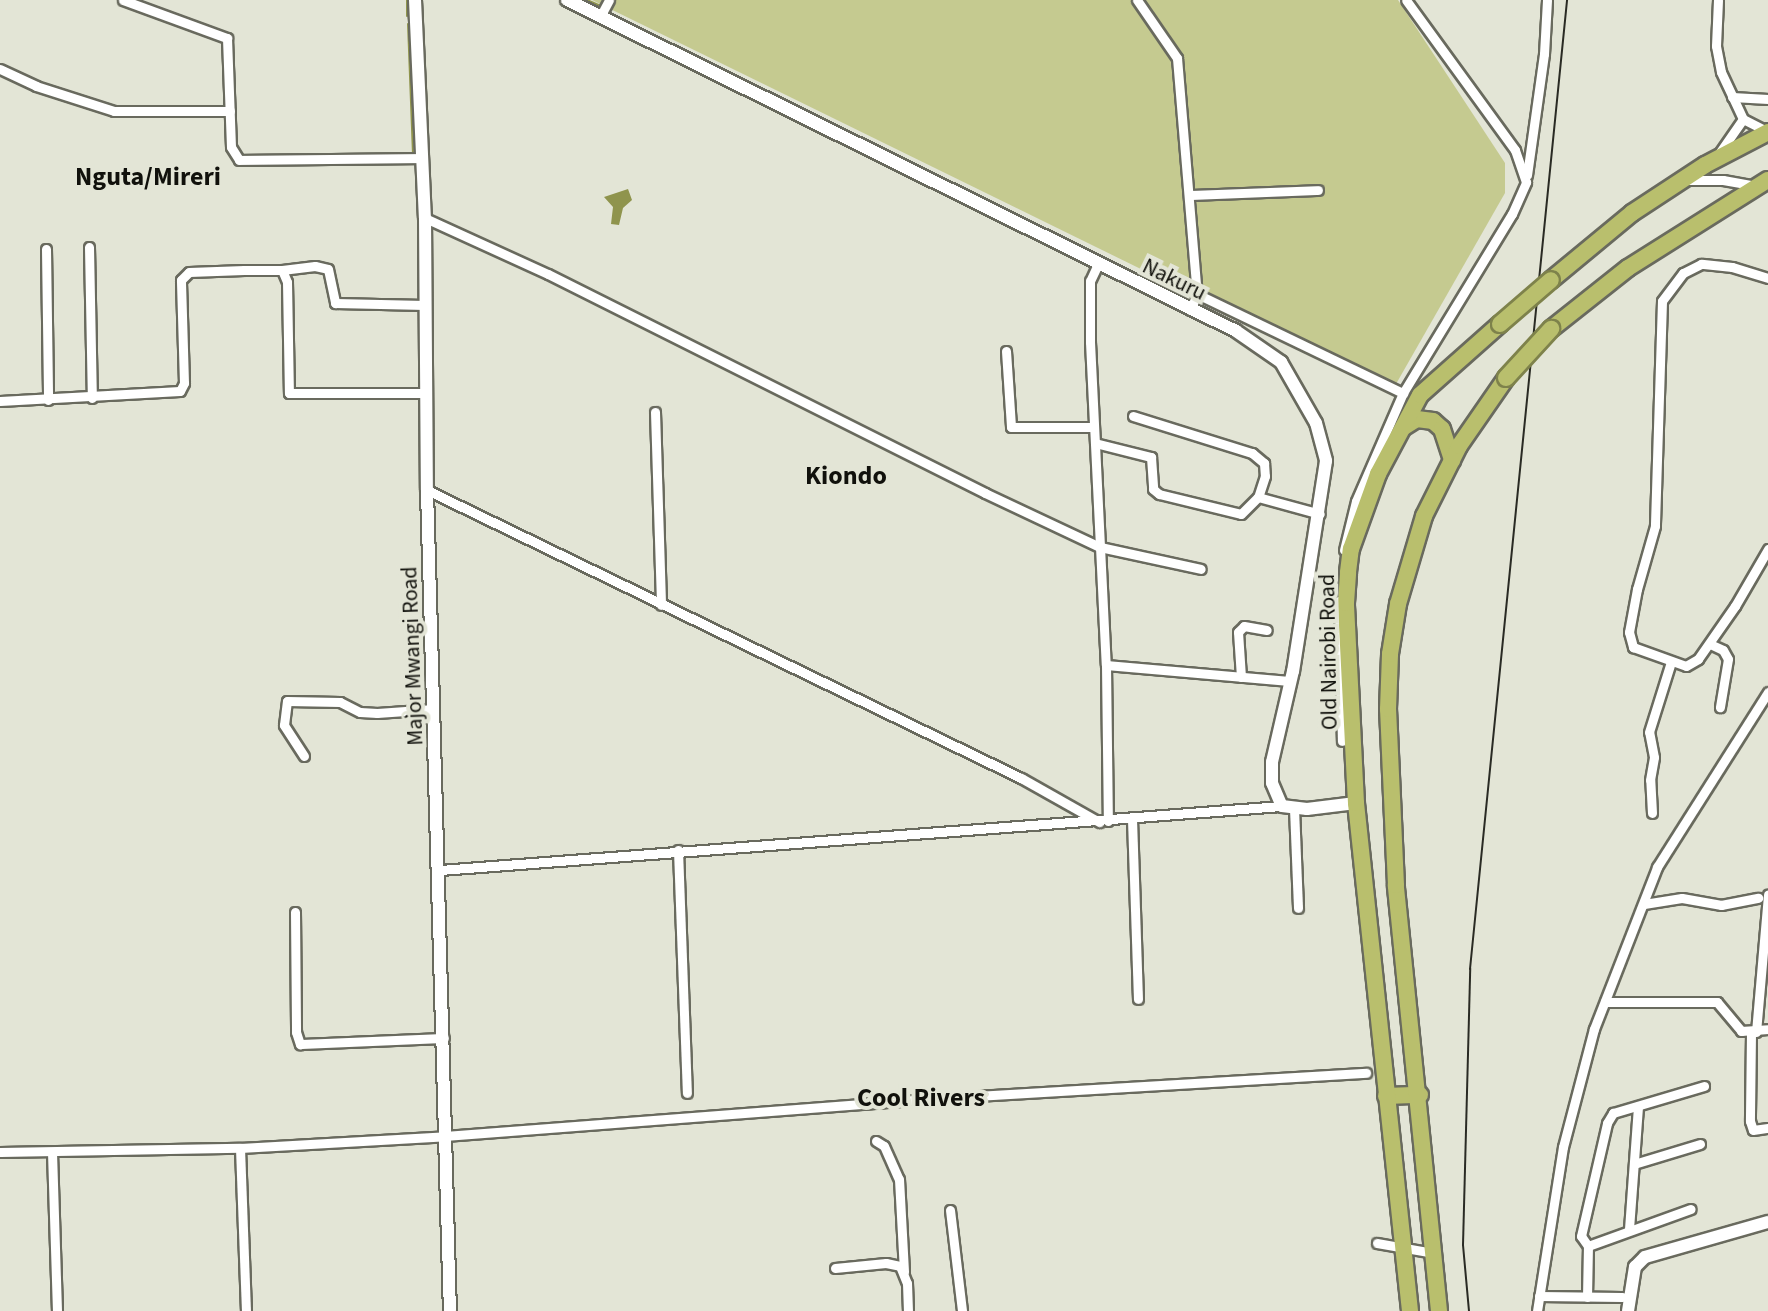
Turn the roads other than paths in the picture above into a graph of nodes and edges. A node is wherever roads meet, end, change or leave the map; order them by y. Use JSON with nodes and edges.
{"nodes":[{"id":1,"x":415,"y":0,"type":"edge"},
{"id":2,"x":567,"y":0,"type":"edge"},
{"id":3,"x":609,"y":0,"type":"edge"},
{"id":4,"x":1137,"y":0,"type":"edge"},
{"id":5,"x":1406,"y":0,"type":"edge"},
{"id":6,"x":1547,"y":0,"type":"edge"},
{"id":7,"x":1718,"y":0,"type":"edge"},
{"id":8,"x":127,"y":1,"type":"edge"},
{"id":9,"x":600,"y":17,"type":"junction"},
{"id":10,"x":0,"y":69,"type":"edge"},
{"id":11,"x":1732,"y":97,"type":"junction"},
{"id":12,"x":1768,"y":99,"type":"edge"},
{"id":13,"x":230,"y":111,"type":"junction"},
{"id":14,"x":1743,"y":119,"type":"junction"},
{"id":15,"x":1768,"y":132,"type":"edge"},
{"id":16,"x":422,"y":158,"type":"junction"},
{"id":17,"x":1705,"y":165,"type":"junction"},
{"id":18,"x":1684,"y":180,"type":"junction"},
{"id":19,"x":1526,"y":182,"type":"junction"},
{"id":20,"x":1763,"y":183,"type":"edge"},
{"id":21,"x":1318,"y":190,"type":"dead end"},
{"id":22,"x":1189,"y":195,"type":"junction"},
{"id":23,"x":425,"y":218,"type":"junction"},
{"id":24,"x":89,"y":247,"type":"dead end"},
{"id":25,"x":46,"y":249,"type":"dead end"},
{"id":26,"x":1098,"y":264,"type":"junction"},
{"id":27,"x":282,"y":270,"type":"junction"},
{"id":28,"x":1768,"y":278,"type":"edge"},
{"id":29,"x":1197,"y":294,"type":"junction"},
{"id":30,"x":425,"y":305,"type":"junction"},
{"id":31,"x":1190,"y":310,"type":"junction"},
{"id":32,"x":1006,"y":351,"type":"dead end"},
{"id":33,"x":427,"y":393,"type":"junction"},
{"id":34,"x":1403,"y":393,"type":"junction"},
{"id":35,"x":92,"y":398,"type":"junction"},
{"id":36,"x":48,"y":400,"type":"junction"},
{"id":37,"x":0,"y":401,"type":"edge"},
{"id":38,"x":655,"y":412,"type":"dead end"},
{"id":39,"x":1133,"y":416,"type":"dead end"},
{"id":40,"x":1094,"y":427,"type":"junction"},
{"id":41,"x":1403,"y":428,"type":"junction"},
{"id":42,"x":1095,"y":443,"type":"junction"},
{"id":43,"x":1452,"y":460,"type":"junction"},
{"id":44,"x":427,"y":490,"type":"junction"},
{"id":45,"x":1258,"y":497,"type":"junction"},
{"id":46,"x":1320,"y":514,"type":"junction"},
{"id":47,"x":1100,"y":547,"type":"junction"},
{"id":48,"x":1768,"y":549,"type":"edge"},
{"id":49,"x":1201,"y":569,"type":"dead end"},
{"id":50,"x":661,"y":605,"type":"junction"},
{"id":51,"x":1267,"y":630,"type":"dead end"},
{"id":52,"x":1710,"y":644,"type":"junction"},
{"id":53,"x":1671,"y":662,"type":"junction"},
{"id":54,"x":1106,"y":665,"type":"junction"},
{"id":55,"x":1241,"y":677,"type":"junction"},
{"id":56,"x":1289,"y":681,"type":"junction"},
{"id":57,"x":1768,"y":692,"type":"edge"},
{"id":58,"x":1720,"y":707,"type":"dead end"},
{"id":59,"x":434,"y":709,"type":"junction"},
{"id":60,"x":1342,"y":741,"type":"dead end"},
{"id":61,"x":304,"y":756,"type":"dead end"},
{"id":62,"x":1356,"y":803,"type":"junction"},
{"id":63,"x":1288,"y":807,"type":"junction"},
{"id":64,"x":1652,"y":813,"type":"dead end"},
{"id":65,"x":1132,"y":819,"type":"junction"},
{"id":66,"x":1104,"y":821,"type":"junction"},
{"id":67,"x":678,"y":850,"type":"junction"},
{"id":68,"x":440,"y":870,"type":"junction"},
{"id":69,"x":1763,"y":896,"type":"edge"},
{"id":70,"x":1644,"y":904,"type":"junction"},
{"id":71,"x":1298,"y":908,"type":"dead end"},
{"id":72,"x":295,"y":912,"type":"dead end"},
{"id":73,"x":1138,"y":999,"type":"dead end"},
{"id":74,"x":1605,"y":1002,"type":"junction"},
{"id":75,"x":1768,"y":1029,"type":"edge"},
{"id":76,"x":1754,"y":1032,"type":"junction"},
{"id":77,"x":444,"y":1038,"type":"junction"},
{"id":78,"x":1366,"y":1073,"type":"dead end"},
{"id":79,"x":1704,"y":1086,"type":"dead end"},
{"id":80,"x":687,"y":1093,"type":"dead end"},
{"id":81,"x":1420,"y":1095,"type":"junction"},
{"id":82,"x":1386,"y":1096,"type":"junction"},
{"id":83,"x":1638,"y":1106,"type":"junction"},
{"id":84,"x":1768,"y":1128,"type":"edge"},
{"id":85,"x":446,"y":1136,"type":"junction"},
{"id":86,"x":876,"y":1141,"type":"dead end"},
{"id":87,"x":1700,"y":1144,"type":"dead end"},
{"id":88,"x":240,"y":1148,"type":"junction"},
{"id":89,"x":0,"y":1152,"type":"edge"},
{"id":90,"x":52,"y":1152,"type":"junction"},
{"id":91,"x":1634,"y":1164,"type":"junction"},
{"id":92,"x":1691,"y":1209,"type":"dead end"},
{"id":93,"x":950,"y":1210,"type":"dead end"},
{"id":94,"x":1768,"y":1222,"type":"edge"},
{"id":95,"x":1629,"y":1229,"type":"junction"},
{"id":96,"x":1377,"y":1243,"type":"dead end"},
{"id":97,"x":1588,"y":1246,"type":"junction"},
{"id":98,"x":1405,"y":1249,"type":"junction"},
{"id":99,"x":1434,"y":1253,"type":"junction"},
{"id":100,"x":835,"y":1268,"type":"dead end"},
{"id":101,"x":904,"y":1272,"type":"junction"},
{"id":102,"x":1539,"y":1296,"type":"junction"},
{"id":103,"x":1587,"y":1297,"type":"junction"},
{"id":104,"x":1622,"y":1297,"type":"dead end"},
{"id":105,"x":57,"y":1311,"type":"edge"},
{"id":106,"x":246,"y":1311,"type":"edge"},
{"id":107,"x":450,"y":1311,"type":"edge"},
{"id":108,"x":908,"y":1311,"type":"edge"},
{"id":109,"x":962,"y":1311,"type":"edge"},
{"id":110,"x":1410,"y":1311,"type":"edge"},
{"id":111,"x":1439,"y":1311,"type":"edge"},
{"id":112,"x":1537,"y":1311,"type":"edge"},
{"id":113,"x":1628,"y":1311,"type":"edge"}],
"edges":[{"from":1,"to":16,"type":"street","name":"Major Mwangi Road"},
{"from":2,"to":9,"type":"street","name":"Nakuru"},
{"from":3,"to":9,"type":"street"},
{"from":4,"to":22,"type":"street"},
{"from":5,"to":19,"type":"street"},
{"from":6,"to":19,"type":"street"},
{"from":7,"to":11,"type":"street"},
{"from":8,"to":13,"type":"street"},
{"from":9,"to":26,"type":"street","name":"Nakuru"},
{"from":10,"to":13,"type":"street"},
{"from":11,"to":12,"type":"street"},
{"from":11,"to":14,"type":"street"},
{"from":13,"to":16,"type":"street"},
{"from":14,"to":15,"type":"street"},
{"from":14,"to":17,"type":"street"},
{"from":15,"to":17,"type":"highway","name":"Old Nairobi Road"},
{"from":16,"to":23,"type":"street","name":"Major Mwangi Road"},
{"from":17,"to":18,"type":"highway","name":"Old Nairobi Road"},
{"from":18,"to":20,"type":"street"},
{"from":18,"to":41,"type":"highway","name":"Old Nairobi Road","bridge":true},
{"from":19,"to":34,"type":"street"},
{"from":20,"to":43,"type":"highway","bridge":true},
{"from":21,"to":22,"type":"street"},
{"from":22,"to":29,"type":"street"},
{"from":23,"to":30,"type":"street","name":"Major Mwangi Road"},
{"from":23,"to":47,"type":"street"},
{"from":24,"to":35,"type":"street"},
{"from":25,"to":36,"type":"street"},
{"from":26,"to":31,"type":"street","name":"Nakuru"},
{"from":26,"to":40,"type":"street"},
{"from":27,"to":30,"type":"street"},
{"from":27,"to":33,"type":"street"},
{"from":27,"to":35,"type":"street"},
{"from":28,"to":53,"type":"street"},
{"from":29,"to":31,"type":"street"},
{"from":29,"to":34,"type":"street"},
{"from":30,"to":33,"type":"street","name":"Major Mwangi Road"},
{"from":31,"to":46,"type":"street","name":"Nakuru"},
{"from":32,"to":40,"type":"street"},
{"from":33,"to":44,"type":"street","name":"Major Mwangi Road"},
{"from":34,"to":60,"type":"street"},
{"from":35,"to":36,"type":"street"},
{"from":36,"to":37,"type":"street"},
{"from":38,"to":50,"type":"street"},
{"from":39,"to":45,"type":"street"},
{"from":40,"to":42,"type":"street"},
{"from":41,"to":43,"type":"highway"},
{"from":41,"to":62,"type":"highway","name":"Old Nairobi Road"},
{"from":42,"to":45,"type":"street"},
{"from":42,"to":47,"type":"street"},
{"from":43,"to":81,"type":"highway"},
{"from":44,"to":50,"type":"street"},
{"from":44,"to":59,"type":"street","name":"Major Mwangi Road"},
{"from":45,"to":46,"type":"street"},
{"from":46,"to":56,"type":"street","name":"Nakuru"},
{"from":47,"to":49,"type":"street"},
{"from":47,"to":54,"type":"street"},
{"from":48,"to":52,"type":"street"},
{"from":50,"to":66,"type":"street"},
{"from":51,"to":55,"type":"street"},
{"from":52,"to":53,"type":"street"},
{"from":52,"to":58,"type":"street"},
{"from":53,"to":64,"type":"street"},
{"from":54,"to":55,"type":"street"},
{"from":54,"to":66,"type":"street"},
{"from":55,"to":56,"type":"street"},
{"from":56,"to":63,"type":"street","name":"Nakuru"},
{"from":57,"to":70,"type":"street"},
{"from":59,"to":61,"type":"street"},
{"from":59,"to":68,"type":"street","name":"Major Mwangi Road"},
{"from":62,"to":63,"type":"street"},
{"from":62,"to":82,"type":"highway","name":"Old Nairobi Road"},
{"from":63,"to":65,"type":"street"},
{"from":63,"to":71,"type":"street"},
{"from":65,"to":66,"type":"street"},
{"from":65,"to":73,"type":"street"},
{"from":66,"to":67,"type":"street"},
{"from":67,"to":68,"type":"street"},
{"from":67,"to":80,"type":"street"},
{"from":68,"to":77,"type":"street","name":"Major Mwangi Road"},
{"from":69,"to":70,"type":"street"},
{"from":69,"to":76,"type":"street"},
{"from":70,"to":74,"type":"street"},
{"from":72,"to":77,"type":"street"},
{"from":74,"to":76,"type":"street"},
{"from":74,"to":102,"type":"street"},
{"from":75,"to":76,"type":"street"},
{"from":76,"to":84,"type":"street"},
{"from":77,"to":85,"type":"street","name":"Major Mwangi Road"},
{"from":78,"to":85,"type":"street"},
{"from":79,"to":83,"type":"street"},
{"from":81,"to":82,"type":"highway"},
{"from":81,"to":99,"type":"highway"},
{"from":82,"to":98,"type":"highway","name":"Old Nairobi Road"},
{"from":83,"to":91,"type":"street"},
{"from":83,"to":97,"type":"street"},
{"from":85,"to":88,"type":"street"},
{"from":85,"to":107,"type":"street","name":"Major Mwangi Road"},
{"from":86,"to":101,"type":"street"},
{"from":87,"to":91,"type":"street"},
{"from":88,"to":90,"type":"street"},
{"from":88,"to":106,"type":"street"},
{"from":89,"to":90,"type":"street"},
{"from":90,"to":105,"type":"street"},
{"from":91,"to":95,"type":"street"},
{"from":92,"to":95,"type":"street"},
{"from":93,"to":109,"type":"street"},
{"from":94,"to":113,"type":"street"},
{"from":95,"to":97,"type":"street"},
{"from":96,"to":98,"type":"street"},
{"from":97,"to":103,"type":"street"},
{"from":98,"to":99,"type":"street"},
{"from":98,"to":110,"type":"highway","name":"Old Nairobi Road"},
{"from":99,"to":111,"type":"highway"},
{"from":100,"to":101,"type":"street"},
{"from":101,"to":108,"type":"street"},
{"from":102,"to":103,"type":"street"},
{"from":102,"to":112,"type":"street"},
{"from":103,"to":104,"type":"street"}]}
